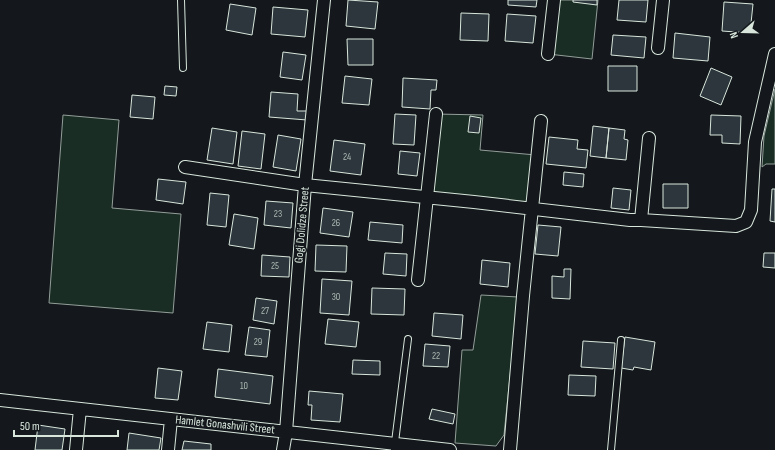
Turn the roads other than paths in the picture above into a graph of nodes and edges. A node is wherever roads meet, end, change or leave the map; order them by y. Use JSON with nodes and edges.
{"nodes":[{"id":1,"x":181,"y":0,"type":"edge"},
{"id":2,"x":324,"y":0,"type":"edge"},
{"id":3,"x":554,"y":0,"type":"edge"},
{"id":4,"x":663,"y":0,"type":"edge"},
{"id":5,"x":658,"y":48,"type":"dead end"},
{"id":6,"x":548,"y":54,"type":"dead end"},
{"id":7,"x":775,"y":54,"type":"edge"},
{"id":8,"x":183,"y":68,"type":"dead end"},
{"id":9,"x":436,"y":114,"type":"dead end"},
{"id":10,"x":541,"y":121,"type":"dead end"},
{"id":11,"x":650,"y":138,"type":"dead end"},
{"id":12,"x":185,"y":166,"type":"dead end"},
{"id":13,"x":305,"y":185,"type":"junction"},
{"id":14,"x":427,"y":198,"type":"junction"},
{"id":15,"x":532,"y":210,"type":"junction"},
{"id":16,"x":641,"y":220,"type":"junction"},
{"id":17,"x":418,"y":280,"type":"dead end"},
{"id":18,"x":408,"y":339,"type":"dead end"},
{"id":19,"x":621,"y":340,"type":"dead end"},
{"id":20,"x":0,"y":400,"type":"edge"},
{"id":21,"x":80,"y":409,"type":"junction"},
{"id":22,"x":171,"y":419,"type":"junction"},
{"id":23,"x":286,"y":432,"type":"junction"},
{"id":24,"x":395,"y":447,"type":"edge"},
{"id":25,"x":76,"y":450,"type":"edge"},
{"id":26,"x":168,"y":450,"type":"edge"},
{"id":27,"x":283,"y":450,"type":"edge"},
{"id":28,"x":450,"y":450,"type":"edge"},
{"id":29,"x":510,"y":450,"type":"edge"},
{"id":30,"x":611,"y":450,"type":"edge"}],
"edges":[{"from":1,"to":8,"type":"lane"},
{"from":2,"to":13,"type":"street","name":"Gogi Dolidze Street"},
{"from":3,"to":6,"type":"street"},
{"from":4,"to":5,"type":"street"},
{"from":7,"to":16,"type":"street"},
{"from":9,"to":14,"type":"street"},
{"from":10,"to":15,"type":"street"},
{"from":11,"to":16,"type":"street"},
{"from":12,"to":13,"type":"street"},
{"from":13,"to":14,"type":"street"},
{"from":13,"to":23,"type":"street","name":"Gogi Dolidze Street"},
{"from":14,"to":15,"type":"street"},
{"from":14,"to":17,"type":"street"},
{"from":15,"to":16,"type":"street"},
{"from":15,"to":29,"type":"street"},
{"from":18,"to":24,"type":"lane"},
{"from":19,"to":30,"type":"lane"},
{"from":20,"to":21,"type":"street","name":"Hamlet Gonashvili Street"},
{"from":21,"to":22,"type":"street","name":"Hamlet Gonashvili Street"},
{"from":21,"to":25,"type":"street"},
{"from":22,"to":23,"type":"street","name":"Hamlet Gonashvili Street"},
{"from":22,"to":26,"type":"street"},
{"from":23,"to":24,"type":"street","name":"Hamlet Gonashvili Street"},
{"from":23,"to":27,"type":"street","name":"Gogi Dolidze Street"},
{"from":24,"to":28,"type":"street","name":"Hamlet Gonashvili Street"}]}
